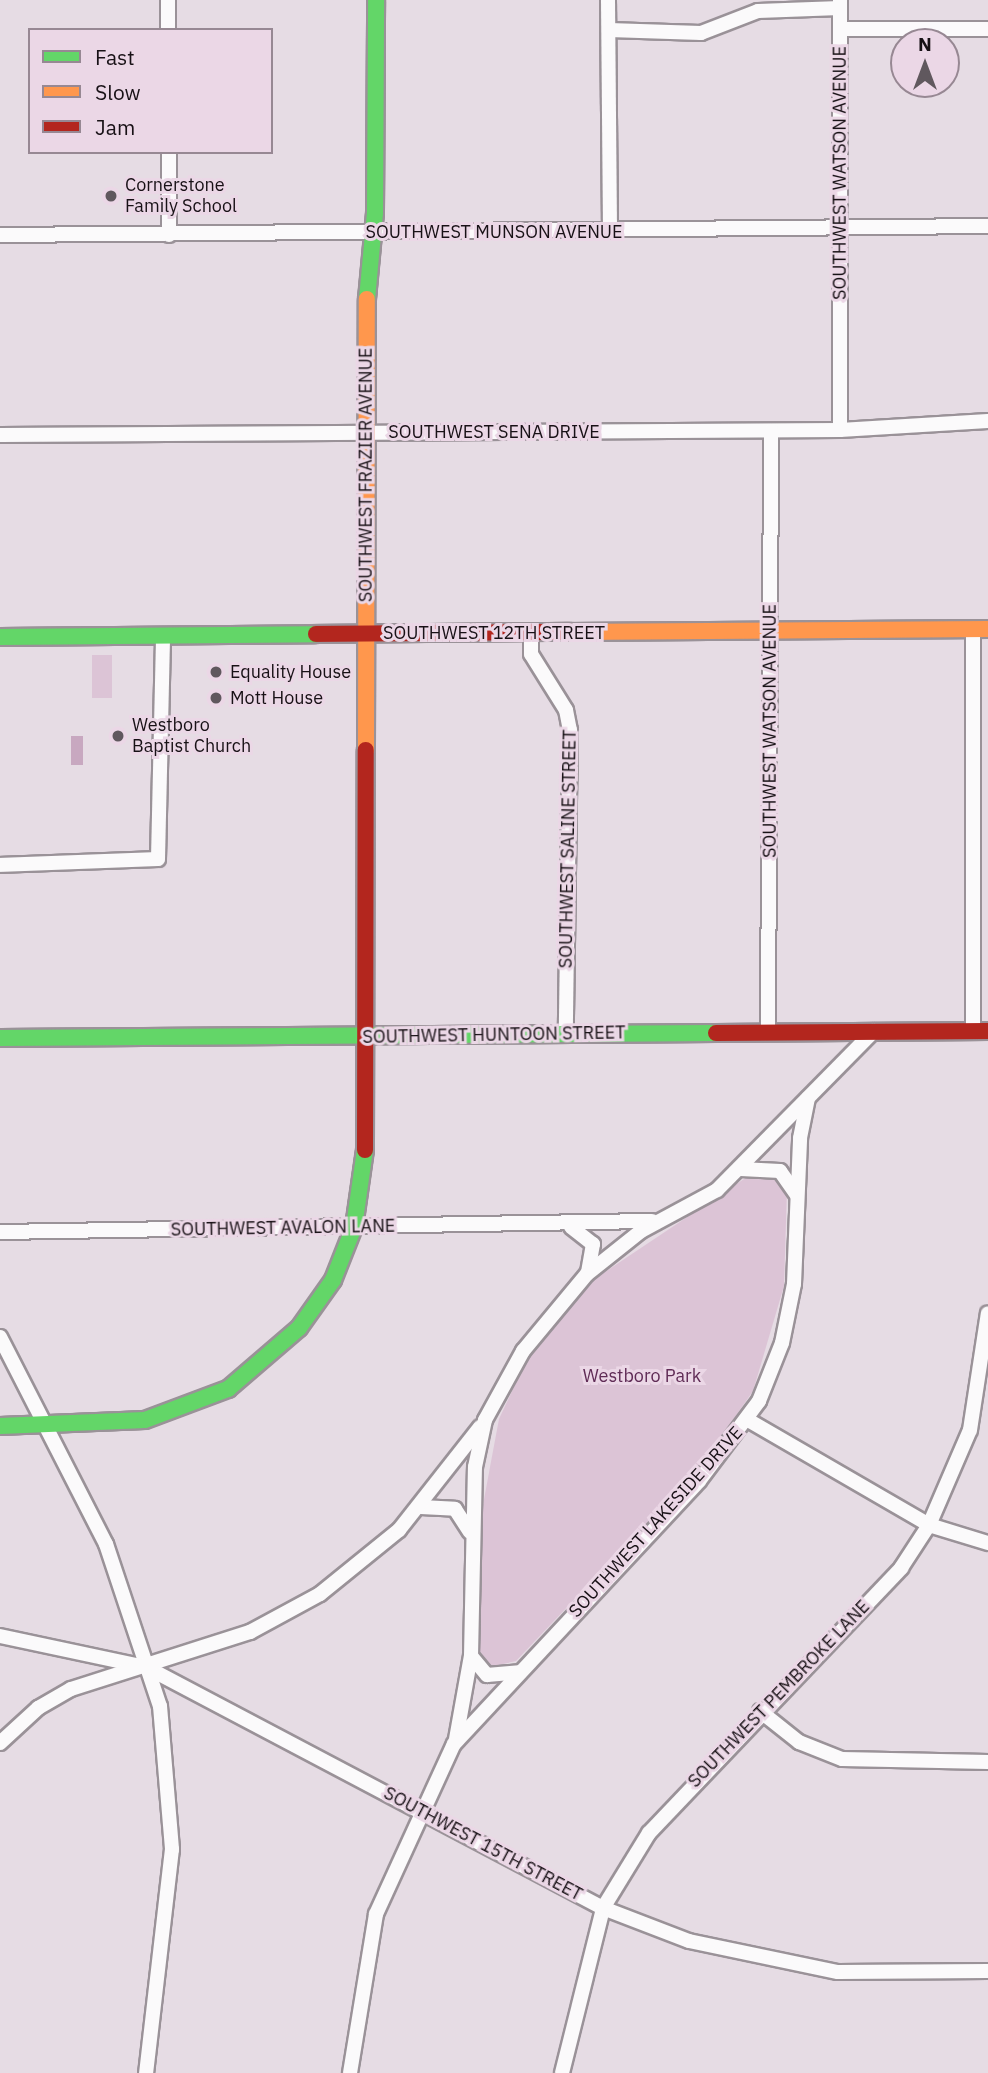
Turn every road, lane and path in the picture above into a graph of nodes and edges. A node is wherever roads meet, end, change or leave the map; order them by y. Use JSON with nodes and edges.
{"nodes":[{"id":1,"x":168,"y":0,"type":"edge"},
{"id":2,"x":376,"y":0,"type":"edge"},
{"id":3,"x":608,"y":0,"type":"edge"},
{"id":4,"x":840,"y":4,"type":"edge"},
{"id":5,"x":168,"y":28,"type":"edge"},
{"id":6,"x":840,"y":29,"type":"junction"},
{"id":7,"x":988,"y":29,"type":"edge"},
{"id":8,"x":608,"y":30,"type":"junction"},
{"id":9,"x":169,"y":154,"type":"edge"},
{"id":10,"x":988,"y":226,"type":"edge"},
{"id":11,"x":839,"y":228,"type":"junction"},
{"id":12,"x":610,"y":231,"type":"junction"},
{"id":13,"x":371,"y":233,"type":"junction"},
{"id":14,"x":0,"y":235,"type":"edge"},
{"id":15,"x":169,"y":235,"type":"junction"},
{"id":16,"x":988,"y":421,"type":"edge"},
{"id":17,"x":840,"y":430,"type":"junction"},
{"id":18,"x":771,"y":431,"type":"junction"},
{"id":19,"x":365,"y":433,"type":"junction"},
{"id":20,"x":0,"y":435,"type":"edge"},
{"id":21,"x":981,"y":629,"type":"edge"},
{"id":22,"x":770,"y":631,"type":"junction"},
{"id":23,"x":531,"y":633,"type":"junction"},
{"id":24,"x":365,"y":634,"type":"junction"},
{"id":25,"x":163,"y":636,"type":"junction"},
{"id":26,"x":0,"y":637,"type":"edge"},
{"id":27,"x":0,"y":865,"type":"edge"},
{"id":28,"x":874,"y":1031,"type":"junction"},
{"id":29,"x":980,"y":1031,"type":"edge"},
{"id":30,"x":768,"y":1032,"type":"junction"},
{"id":31,"x":566,"y":1034,"type":"junction"},
{"id":32,"x":364,"y":1036,"type":"junction"},
{"id":33,"x":0,"y":1038,"type":"edge"},
{"id":34,"x":808,"y":1098,"type":"junction"},
{"id":35,"x":741,"y":1170,"type":"junction"},
{"id":36,"x":798,"y":1196,"type":"junction"},
{"id":37,"x":663,"y":1219,"type":"junction"},
{"id":38,"x":566,"y":1225,"type":"junction"},
{"id":39,"x":354,"y":1227,"type":"junction"},
{"id":40,"x":0,"y":1232,"type":"edge"},
{"id":41,"x":587,"y":1274,"type":"junction"},
{"id":42,"x":988,"y":1313,"type":"edge"},
{"id":43,"x":0,"y":1337,"type":"edge"},
{"id":44,"x":485,"y":1420,"type":"junction"},
{"id":45,"x":748,"y":1420,"type":"junction"},
{"id":46,"x":46,"y":1425,"type":"junction"},
{"id":47,"x":0,"y":1426,"type":"edge"},
{"id":48,"x":420,"y":1508,"type":"junction"},
{"id":49,"x":929,"y":1525,"type":"junction"},
{"id":50,"x":470,"y":1533,"type":"junction"},
{"id":51,"x":988,"y":1544,"type":"edge"},
{"id":52,"x":0,"y":1636,"type":"edge"},
{"id":53,"x":471,"y":1656,"type":"junction"},
{"id":54,"x":146,"y":1667,"type":"junction"},
{"id":55,"x":519,"y":1672,"type":"junction"},
{"id":56,"x":760,"y":1711,"type":"junction"},
{"id":57,"x":0,"y":1743,"type":"edge"},
{"id":58,"x":454,"y":1744,"type":"junction"},
{"id":59,"x":988,"y":1762,"type":"edge"},
{"id":60,"x":420,"y":1809,"type":"junction"},
{"id":61,"x":603,"y":1908,"type":"junction"},
{"id":62,"x":988,"y":1971,"type":"edge"},
{"id":63,"x":146,"y":2073,"type":"edge"},
{"id":64,"x":350,"y":2073,"type":"edge"},
{"id":65,"x":562,"y":2073,"type":"edge"}],
"edges":[{"from":1,"to":5,"type":"street"},
{"from":2,"to":13,"type":"main road","name":"SOUTHWEST FRAZIER AVENUE"},
{"from":3,"to":8,"type":"street"},
{"from":4,"to":6,"type":"street","name":"SOUTHWEST WATSON AVENUE"},
{"from":4,"to":8,"type":"street"},
{"from":6,"to":7,"type":"street"},
{"from":6,"to":11,"type":"street","name":"SOUTHWEST WATSON AVENUE"},
{"from":8,"to":12,"type":"street"},
{"from":9,"to":15,"type":"street"},
{"from":10,"to":11,"type":"street","name":"SOUTHWEST MUNSON AVENUE"},
{"from":11,"to":12,"type":"street","name":"SOUTHWEST MUNSON AVENUE"},
{"from":11,"to":17,"type":"street","name":"SOUTHWEST WATSON AVENUE"},
{"from":12,"to":13,"type":"street","name":"SOUTHWEST MUNSON AVENUE"},
{"from":13,"to":15,"type":"street","name":"SOUTHWEST MUNSON AVENUE"},
{"from":13,"to":19,"type":"main road","name":"SOUTHWEST FRAZIER AVENUE"},
{"from":14,"to":15,"type":"street","name":"SOUTHWEST MUNSON AVENUE"},
{"from":16,"to":17,"type":"street","name":"SOUTHWEST SENA DRIVE"},
{"from":17,"to":18,"type":"street","name":"SOUTHWEST SENA DRIVE"},
{"from":18,"to":19,"type":"street","name":"SOUTHWEST SENA DRIVE"},
{"from":18,"to":22,"type":"street","name":"SOUTHWEST WATSON AVENUE"},
{"from":19,"to":20,"type":"street","name":"SOUTHWEST SENA DRIVE"},
{"from":19,"to":24,"type":"main road","name":"SOUTHWEST FRAZIER AVENUE"},
{"from":21,"to":22,"type":"main road","name":"SOUTHWEST 12TH STREET"},
{"from":21,"to":29,"type":"street"},
{"from":22,"to":23,"type":"main road","name":"SOUTHWEST 12TH STREET"},
{"from":22,"to":30,"type":"street","name":"SOUTHWEST WATSON AVENUE"},
{"from":23,"to":24,"type":"main road","name":"SOUTHWEST 12TH STREET"},
{"from":23,"to":31,"type":"street","name":"SOUTHWEST SALINE STREET"},
{"from":24,"to":25,"type":"main road","name":"SOUTHWEST 12TH STREET"},
{"from":24,"to":32,"type":"main road","name":"SOUTHWEST FRAZIER AVENUE"},
{"from":25,"to":26,"type":"main road","name":"SOUTHWEST 12TH STREET"},
{"from":25,"to":27,"type":"street"},
{"from":28,"to":29,"type":"main road","name":"SOUTHWEST HUNTOON STREET"},
{"from":28,"to":30,"type":"main road","name":"SOUTHWEST HUNTOON STREET"},
{"from":28,"to":34,"type":"street","name":"SOUTHWEST LAKESIDE DRIVE"},
{"from":30,"to":31,"type":"main road","name":"SOUTHWEST HUNTOON STREET"},
{"from":31,"to":32,"type":"main road","name":"SOUTHWEST HUNTOON STREET"},
{"from":32,"to":33,"type":"main road","name":"SOUTHWEST HUNTOON STREET"},
{"from":32,"to":39,"type":"main road","name":"SOUTHWEST FRAZIER AVENUE"},
{"from":34,"to":35,"type":"street","name":"SOUTHWEST LAKESIDE DRIVE"},
{"from":34,"to":36,"type":"street","name":"SOUTHWEST LAKESIDE DRIVE"},
{"from":35,"to":36,"type":"street"},
{"from":35,"to":37,"type":"street","name":"SOUTHWEST LAKESIDE DRIVE"},
{"from":36,"to":45,"type":"street","name":"SOUTHWEST LAKESIDE DRIVE"},
{"from":37,"to":38,"type":"street","name":"SOUTHWEST AVALON LANE"},
{"from":37,"to":41,"type":"street","name":"SOUTHWEST LAKESIDE DRIVE"},
{"from":38,"to":39,"type":"street","name":"SOUTHWEST AVALON LANE"},
{"from":38,"to":41,"type":"street"},
{"from":39,"to":40,"type":"street","name":"SOUTHWEST AVALON LANE"},
{"from":39,"to":46,"type":"main road","name":"SOUTHWEST FRAZIER AVENUE"},
{"from":41,"to":44,"type":"street","name":"SOUTHWEST LAKESIDE DRIVE"},
{"from":42,"to":49,"type":"street","name":"SOUTHWEST PEMBROKE LANE"},
{"from":43,"to":46,"type":"street"},
{"from":44,"to":48,"type":"street"},
{"from":44,"to":50,"type":"street","name":"SOUTHWEST LAKESIDE DRIVE"},
{"from":45,"to":49,"type":"street"},
{"from":45,"to":55,"type":"street","name":"SOUTHWEST LAKESIDE DRIVE"},
{"from":46,"to":47,"type":"main road","name":"SOUTHWEST FRAZIER AVENUE"},
{"from":46,"to":54,"type":"street"},
{"from":48,"to":50,"type":"street"},
{"from":48,"to":54,"type":"street"},
{"from":49,"to":51,"type":"street"},
{"from":49,"to":56,"type":"street","name":"SOUTHWEST PEMBROKE LANE"},
{"from":50,"to":53,"type":"street","name":"SOUTHWEST LAKESIDE DRIVE"},
{"from":52,"to":54,"type":"street","name":"SOUTHWEST 15TH STREET"},
{"from":53,"to":55,"type":"street"},
{"from":53,"to":58,"type":"street","name":"SOUTHWEST LAKESIDE DRIVE"},
{"from":54,"to":57,"type":"street"},
{"from":54,"to":60,"type":"street","name":"SOUTHWEST 15TH STREET"},
{"from":54,"to":63,"type":"street"},
{"from":55,"to":58,"type":"street","name":"SOUTHWEST LAKESIDE DRIVE"},
{"from":56,"to":59,"type":"street"},
{"from":56,"to":61,"type":"street","name":"SOUTHWEST PEMBROKE LANE"},
{"from":58,"to":60,"type":"street","name":"SOUTHWEST LAKESIDE DRIVE"},
{"from":60,"to":61,"type":"street","name":"SOUTHWEST 15TH STREET"},
{"from":60,"to":64,"type":"street","name":"SOUTHWEST LAKESIDE DRIVE"},
{"from":61,"to":62,"type":"street","name":"SOUTHWEST 15TH STREET"},
{"from":61,"to":65,"type":"street","name":"SOUTHWEST PEMBROKE LANE"}]}
